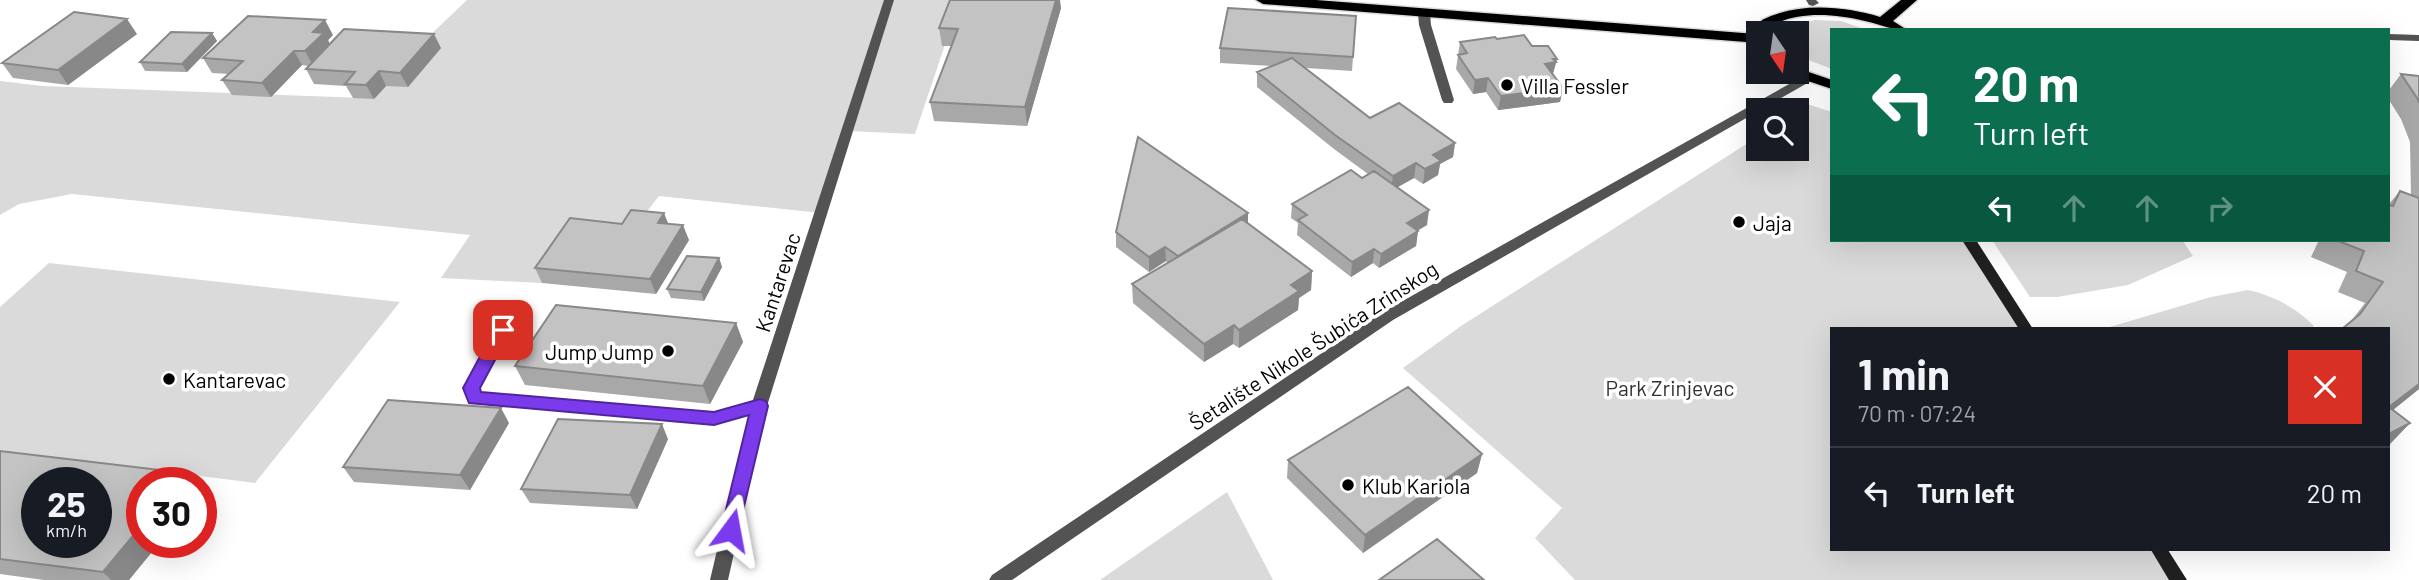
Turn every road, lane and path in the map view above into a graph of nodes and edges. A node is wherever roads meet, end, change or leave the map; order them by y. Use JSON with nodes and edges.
{"nodes":[{"id":1,"x":889,"y":0,"type":"edge"},
{"id":2,"x":1263,"y":0,"type":"edge"},
{"id":3,"x":1910,"y":0,"type":"edge"},
{"id":4,"x":1812,"y":1,"type":"edge"},
{"id":5,"x":1424,"y":13,"type":"junction"},
{"id":6,"x":1885,"y":20,"type":"junction"},
{"id":7,"x":1765,"y":21,"type":"edge"},
{"id":8,"x":1897,"y":28,"type":"edge"},
{"id":9,"x":2390,"y":37,"type":"edge"},
{"id":10,"x":1746,"y":38,"type":"edge"},
{"id":11,"x":2419,"y":38,"type":"edge"},
{"id":12,"x":1810,"y":78,"type":"edge"},
{"id":13,"x":1786,"y":84,"type":"edge"},
{"id":14,"x":1830,"y":84,"type":"edge"},
{"id":15,"x":1448,"y":100,"type":"dead end"},
{"id":16,"x":1970,"y":242,"type":"edge"},
{"id":17,"x":2025,"y":327,"type":"edge"},
{"id":18,"x":503,"y":330,"type":"dead end"},
{"id":19,"x":760,"y":406,"type":"junction"},
{"id":20,"x":2161,"y":551,"type":"edge"},
{"id":21,"x":719,"y":580,"type":"edge"},
{"id":22,"x":998,"y":580,"type":"edge"},
{"id":23,"x":2178,"y":580,"type":"edge"}],
"edges":[{"from":1,"to":19,"type":"street","name":"Kantarevac"},
{"from":2,"to":5,"type":"main road"},
{"from":3,"to":6,"type":"main road"},
{"from":4,"to":6,"type":"main road"},
{"from":4,"to":7,"type":"main road"},
{"from":5,"to":10,"type":"main road"},
{"from":5,"to":15,"type":"street"},
{"from":6,"to":8,"type":"main road"},
{"from":9,"to":11,"type":"street"},
{"from":12,"to":14,"type":"main road"},
{"from":13,"to":22,"type":"street","name":"Šetalište Nikole Šubića Zrinskog"},
{"from":16,"to":17,"type":"main road"},
{"from":18,"to":19,"type":"street"},
{"from":19,"to":21,"type":"street","name":"Kantarevac"},
{"from":20,"to":23,"type":"main road"}]}
